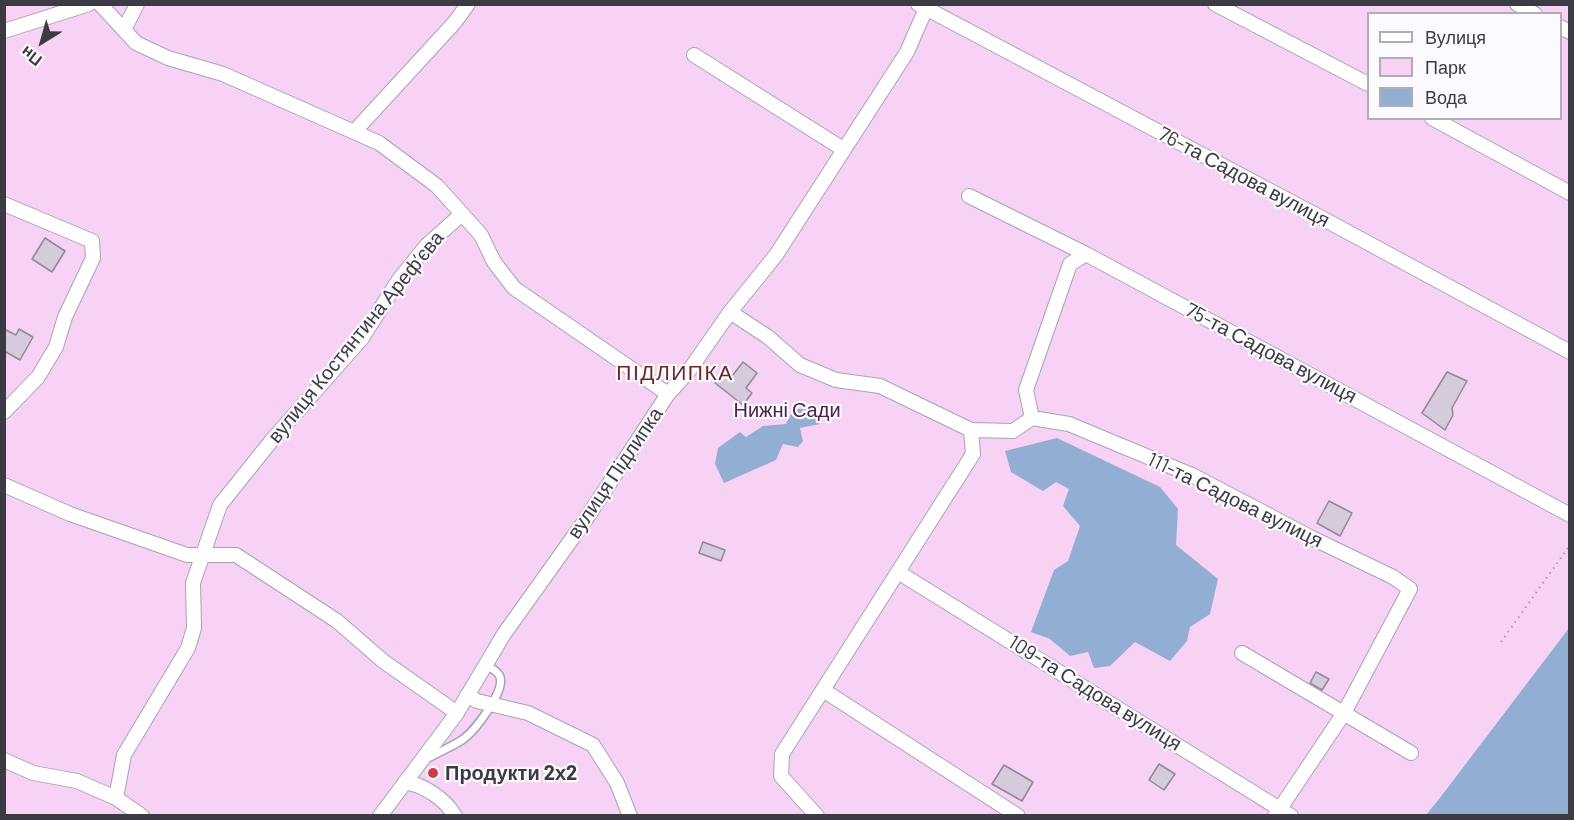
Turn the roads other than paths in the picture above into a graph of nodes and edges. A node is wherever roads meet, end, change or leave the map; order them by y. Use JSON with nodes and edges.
{"nodes":[{"id":1,"x":89,"y":4,"type":"edge"},
{"id":2,"x":100,"y":4,"type":"edge"},
{"id":3,"x":137,"y":4,"type":"edge"},
{"id":4,"x":468,"y":4,"type":"edge"},
{"id":5,"x":1215,"y":4,"type":"edge"},
{"id":6,"x":1517,"y":4,"type":"edge"},
{"id":7,"x":924,"y":6,"type":"edge"},
{"id":8,"x":1531,"y":12,"type":"edge"},
{"id":9,"x":124,"y":30,"type":"junction"},
{"id":10,"x":4,"y":31,"type":"edge"},
{"id":11,"x":694,"y":55,"type":"dead end"},
{"id":12,"x":1367,"y":83,"type":"edge"},
{"id":13,"x":1436,"y":120,"type":"edge"},
{"id":14,"x":354,"y":132,"type":"junction"},
{"id":15,"x":843,"y":149,"type":"junction"},
{"id":16,"x":1569,"y":193,"type":"edge"},
{"id":17,"x":969,"y":196,"type":"dead end"},
{"id":18,"x":4,"y":204,"type":"edge"},
{"id":19,"x":462,"y":214,"type":"junction"},
{"id":20,"x":1086,"y":254,"type":"junction"},
{"id":21,"x":729,"y":312,"type":"junction"},
{"id":22,"x":1569,"y":352,"type":"edge"},
{"id":23,"x":668,"y":394,"type":"junction"},
{"id":24,"x":4,"y":412,"type":"edge"},
{"id":25,"x":1032,"y":418,"type":"junction"},
{"id":26,"x":971,"y":430,"type":"junction"},
{"id":27,"x":4,"y":485,"type":"edge"},
{"id":28,"x":1569,"y":514,"type":"edge"},
{"id":29,"x":201,"y":555,"type":"junction"},
{"id":30,"x":898,"y":572,"type":"junction"},
{"id":31,"x":1242,"y":653,"type":"dead end"},
{"id":32,"x":486,"y":665,"type":"junction"},
{"id":33,"x":823,"y":690,"type":"junction"},
{"id":34,"x":467,"y":696,"type":"junction"},
{"id":35,"x":491,"y":704,"type":"junction"},
{"id":36,"x":457,"y":713,"type":"junction"},
{"id":37,"x":1344,"y":714,"type":"junction"},
{"id":38,"x":1411,"y":753,"type":"dead end"},
{"id":39,"x":4,"y":760,"type":"edge"},
{"id":40,"x":421,"y":762,"type":"junction"},
{"id":41,"x":405,"y":782,"type":"junction"},
{"id":42,"x":116,"y":798,"type":"junction"},
{"id":43,"x":1282,"y":813,"type":"edge"},
{"id":44,"x":142,"y":816,"type":"edge"},
{"id":45,"x":380,"y":816,"type":"edge"},
{"id":46,"x":455,"y":816,"type":"edge"},
{"id":47,"x":630,"y":816,"type":"edge"},
{"id":48,"x":817,"y":816,"type":"edge"},
{"id":49,"x":1018,"y":816,"type":"edge"}],
"edges":[{"from":1,"to":10,"type":"street"},
{"from":2,"to":9,"type":"street","name":"вулиця Костянтина Арефʼєва"},
{"from":3,"to":9,"type":"street"},
{"from":4,"to":14,"type":"street"},
{"from":5,"to":12,"type":"street"},
{"from":6,"to":8,"type":"street"},
{"from":7,"to":15,"type":"street","name":"вулиця Підлипка"},
{"from":7,"to":22,"type":"street","name":"76-та Садова вулиця"},
{"from":9,"to":14,"type":"street","name":"вулиця Костянтина Арефʼєва"},
{"from":11,"to":15,"type":"street"},
{"from":13,"to":16,"type":"street"},
{"from":14,"to":19,"type":"street","name":"вулиця Костянтина Арефʼєва"},
{"from":15,"to":21,"type":"street","name":"вулиця Підлипка"},
{"from":17,"to":20,"type":"street","name":"75-та Садова вулиця"},
{"from":18,"to":24,"type":"street"},
{"from":19,"to":23,"type":"street","name":"вулиця Костянтина Арефʼєва"},
{"from":19,"to":29,"type":"street","name":"вулиця Костянтина Арефʼєва"},
{"from":20,"to":25,"type":"street"},
{"from":20,"to":28,"type":"street","name":"75-та Садова вулиця"},
{"from":21,"to":23,"type":"street","name":"вулиця Підлипка"},
{"from":21,"to":26,"type":"street"},
{"from":23,"to":32,"type":"street","name":"вулиця Підлипка"},
{"from":25,"to":26,"type":"street"},
{"from":25,"to":37,"type":"street","name":"111-та Садова вулиця"},
{"from":26,"to":30,"type":"street"},
{"from":27,"to":29,"type":"street"},
{"from":29,"to":36,"type":"street"},
{"from":29,"to":42,"type":"street","name":"вулиця Костянтина Арефʼєва"},
{"from":30,"to":33,"type":"street"},
{"from":30,"to":43,"type":"street","name":"109-та Садова вулиця"},
{"from":31,"to":37,"type":"street"},
{"from":32,"to":34,"type":"street","name":"вулиця Підлипка"},
{"from":32,"to":35,"type":"lane"},
{"from":33,"to":48,"type":"street"},
{"from":33,"to":49,"type":"street"},
{"from":34,"to":35,"type":"street"},
{"from":34,"to":36,"type":"street","name":"вулиця Підлипка"},
{"from":35,"to":40,"type":"lane"},
{"from":35,"to":47,"type":"street"},
{"from":36,"to":40,"type":"street","name":"вулиця Підлипка"},
{"from":37,"to":38,"type":"street"},
{"from":37,"to":43,"type":"street"},
{"from":39,"to":42,"type":"street"},
{"from":40,"to":41,"type":"street","name":"вулиця Підлипка"},
{"from":41,"to":45,"type":"street","name":"вулиця Підлипка"},
{"from":41,"to":46,"type":"street"},
{"from":42,"to":44,"type":"street"}]}
